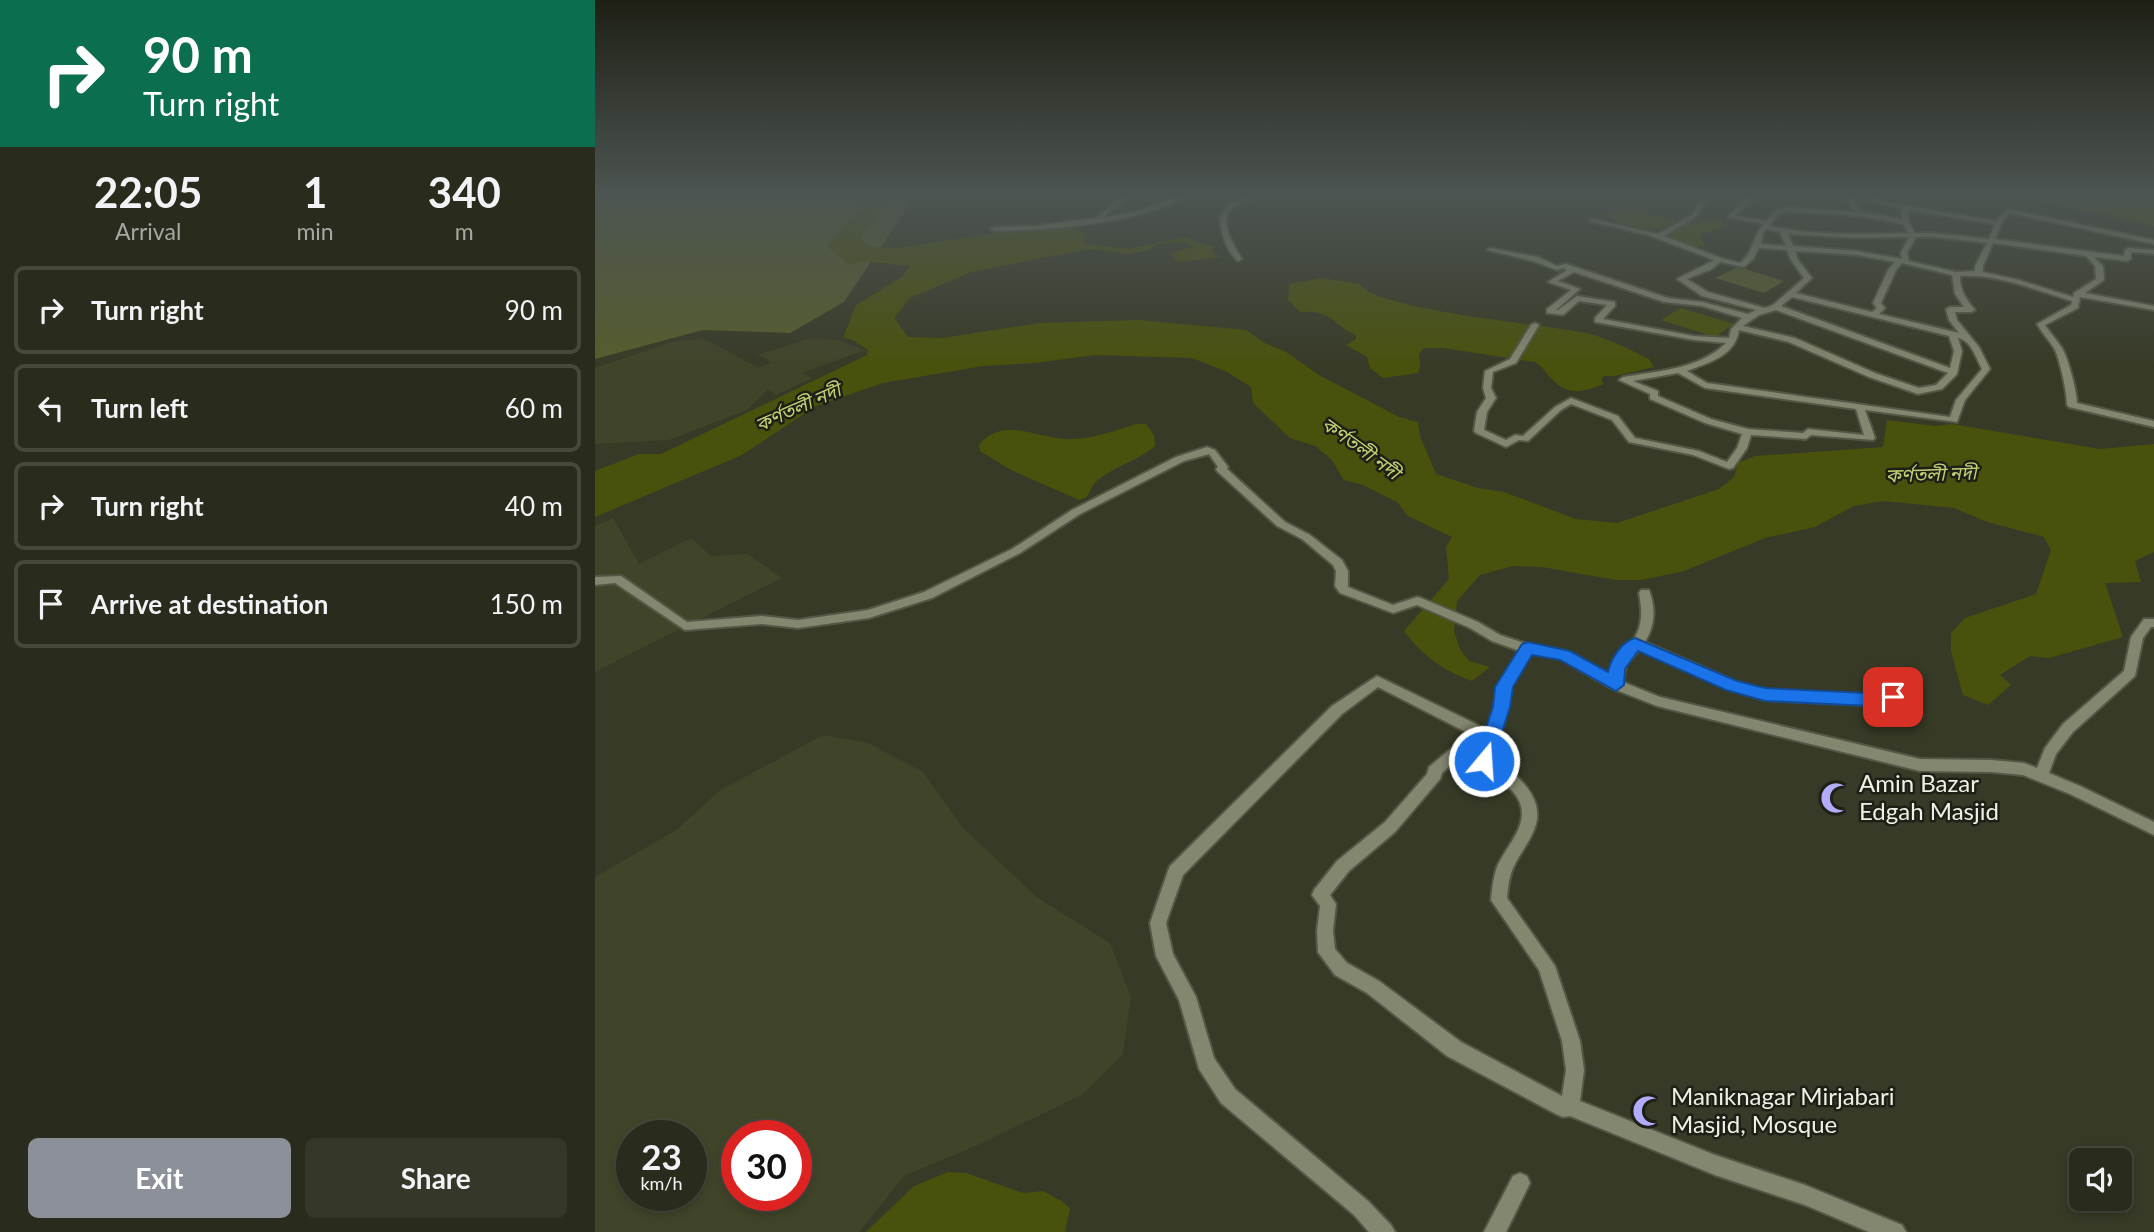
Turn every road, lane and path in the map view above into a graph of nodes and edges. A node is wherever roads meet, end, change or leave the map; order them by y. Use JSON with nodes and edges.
{"nodes":[{"id":1,"x":1235,"y":253,"type":"edge"},
{"id":2,"x":1504,"y":253,"type":"edge"},
{"id":3,"x":1703,"y":253,"type":"edge"},
{"id":4,"x":1753,"y":253,"type":"edge"},
{"id":5,"x":1793,"y":253,"type":"edge"},
{"id":6,"x":1860,"y":253,"type":"edge"},
{"id":7,"x":1904,"y":253,"type":"edge"},
{"id":8,"x":1985,"y":253,"type":"edge"},
{"id":9,"x":2084,"y":253,"type":"edge"},
{"id":10,"x":2128,"y":253,"type":"edge"},
{"id":11,"x":2088,"y":254,"type":"junction"},
{"id":12,"x":1238,"y":259,"type":"dead end"},
{"id":13,"x":1719,"y":260,"type":"junction"},
{"id":14,"x":1903,"y":262,"type":"junction"},
{"id":15,"x":1571,"y":270,"type":"junction"},
{"id":16,"x":1957,"y":274,"type":"junction"},
{"id":17,"x":1979,"y":275,"type":"junction"},
{"id":18,"x":1790,"y":293,"type":"junction"},
{"id":19,"x":2077,"y":297,"type":"junction"},
{"id":20,"x":1776,"y":307,"type":"junction"},
{"id":21,"x":2154,"y":308,"type":"edge"},
{"id":22,"x":1765,"y":310,"type":"junction"},
{"id":23,"x":1873,"y":315,"type":"junction"},
{"id":24,"x":1749,"y":317,"type":"junction"},
{"id":25,"x":1535,"y":325,"type":"dead end"},
{"id":26,"x":1738,"y":327,"type":"junction"},
{"id":27,"x":1953,"y":334,"type":"junction"},
{"id":28,"x":1967,"y":337,"type":"junction"},
{"id":29,"x":1733,"y":341,"type":"junction"},
{"id":30,"x":1679,"y":370,"type":"junction"},
{"id":31,"x":1954,"y":372,"type":"junction"},
{"id":32,"x":1860,"y":408,"type":"junction"},
{"id":33,"x":2154,"y":424,"type":"edge"},
{"id":34,"x":1747,"y":432,"type":"junction"},
{"id":35,"x":595,"y":581,"type":"edge"},
{"id":36,"x":1646,"y":593,"type":"dead end"},
{"id":37,"x":2154,"y":623,"type":"edge"},
{"id":38,"x":1635,"y":643,"type":"junction"},
{"id":39,"x":1528,"y":648,"type":"junction"},
{"id":40,"x":1616,"y":685,"type":"junction"},
{"id":41,"x":1906,"y":695,"type":"dead end"},
{"id":42,"x":2041,"y":776,"type":"junction"},
{"id":43,"x":2154,"y":829,"type":"edge"},
{"id":44,"x":1570,"y":1106,"type":"junction"},
{"id":45,"x":1520,"y":1183,"type":"dead end"},
{"id":46,"x":1384,"y":1232,"type":"edge"},
{"id":47,"x":1495,"y":1232,"type":"edge"},
{"id":48,"x":1895,"y":1232,"type":"edge"}],
"edges":[{"from":1,"to":12,"type":"street"},
{"from":2,"to":15,"type":"street"},
{"from":3,"to":13,"type":"street"},
{"from":4,"to":13,"type":"street"},
{"from":5,"to":18,"type":"street"},
{"from":6,"to":14,"type":"street"},
{"from":7,"to":14,"type":"street"},
{"from":8,"to":17,"type":"street"},
{"from":9,"to":11,"type":"street"},
{"from":10,"to":11,"type":"street"},
{"from":11,"to":19,"type":"street"},
{"from":13,"to":22,"type":"street"},
{"from":14,"to":16,"type":"street"},
{"from":14,"to":23,"type":"street"},
{"from":15,"to":24,"type":"street"},
{"from":15,"to":29,"type":"street"},
{"from":16,"to":17,"type":"street"},
{"from":16,"to":28,"type":"street"},
{"from":17,"to":19,"type":"street"},
{"from":18,"to":20,"type":"street"},
{"from":18,"to":23,"type":"street"},
{"from":19,"to":21,"type":"street"},
{"from":19,"to":33,"type":"street"},
{"from":20,"to":22,"type":"street"},
{"from":20,"to":31,"type":"street"},
{"from":22,"to":24,"type":"street"},
{"from":23,"to":27,"type":"street"},
{"from":24,"to":26,"type":"street"},
{"from":25,"to":34,"type":"street"},
{"from":26,"to":29,"type":"street"},
{"from":26,"to":31,"type":"street"},
{"from":27,"to":28,"type":"street"},
{"from":27,"to":31,"type":"street"},
{"from":28,"to":32,"type":"street"},
{"from":29,"to":30,"type":"street"},
{"from":30,"to":32,"type":"street"},
{"from":30,"to":34,"type":"street"},
{"from":32,"to":34,"type":"street"},
{"from":35,"to":39,"type":"street"},
{"from":36,"to":38,"type":"street"},
{"from":37,"to":42,"type":"street"},
{"from":38,"to":40,"type":"street"},
{"from":38,"to":41,"type":"street"},
{"from":39,"to":40,"type":"street"},
{"from":39,"to":44,"type":"street"},
{"from":40,"to":42,"type":"street"},
{"from":42,"to":43,"type":"street"},
{"from":44,"to":46,"type":"street"},
{"from":44,"to":48,"type":"street"},
{"from":45,"to":47,"type":"street"}]}
